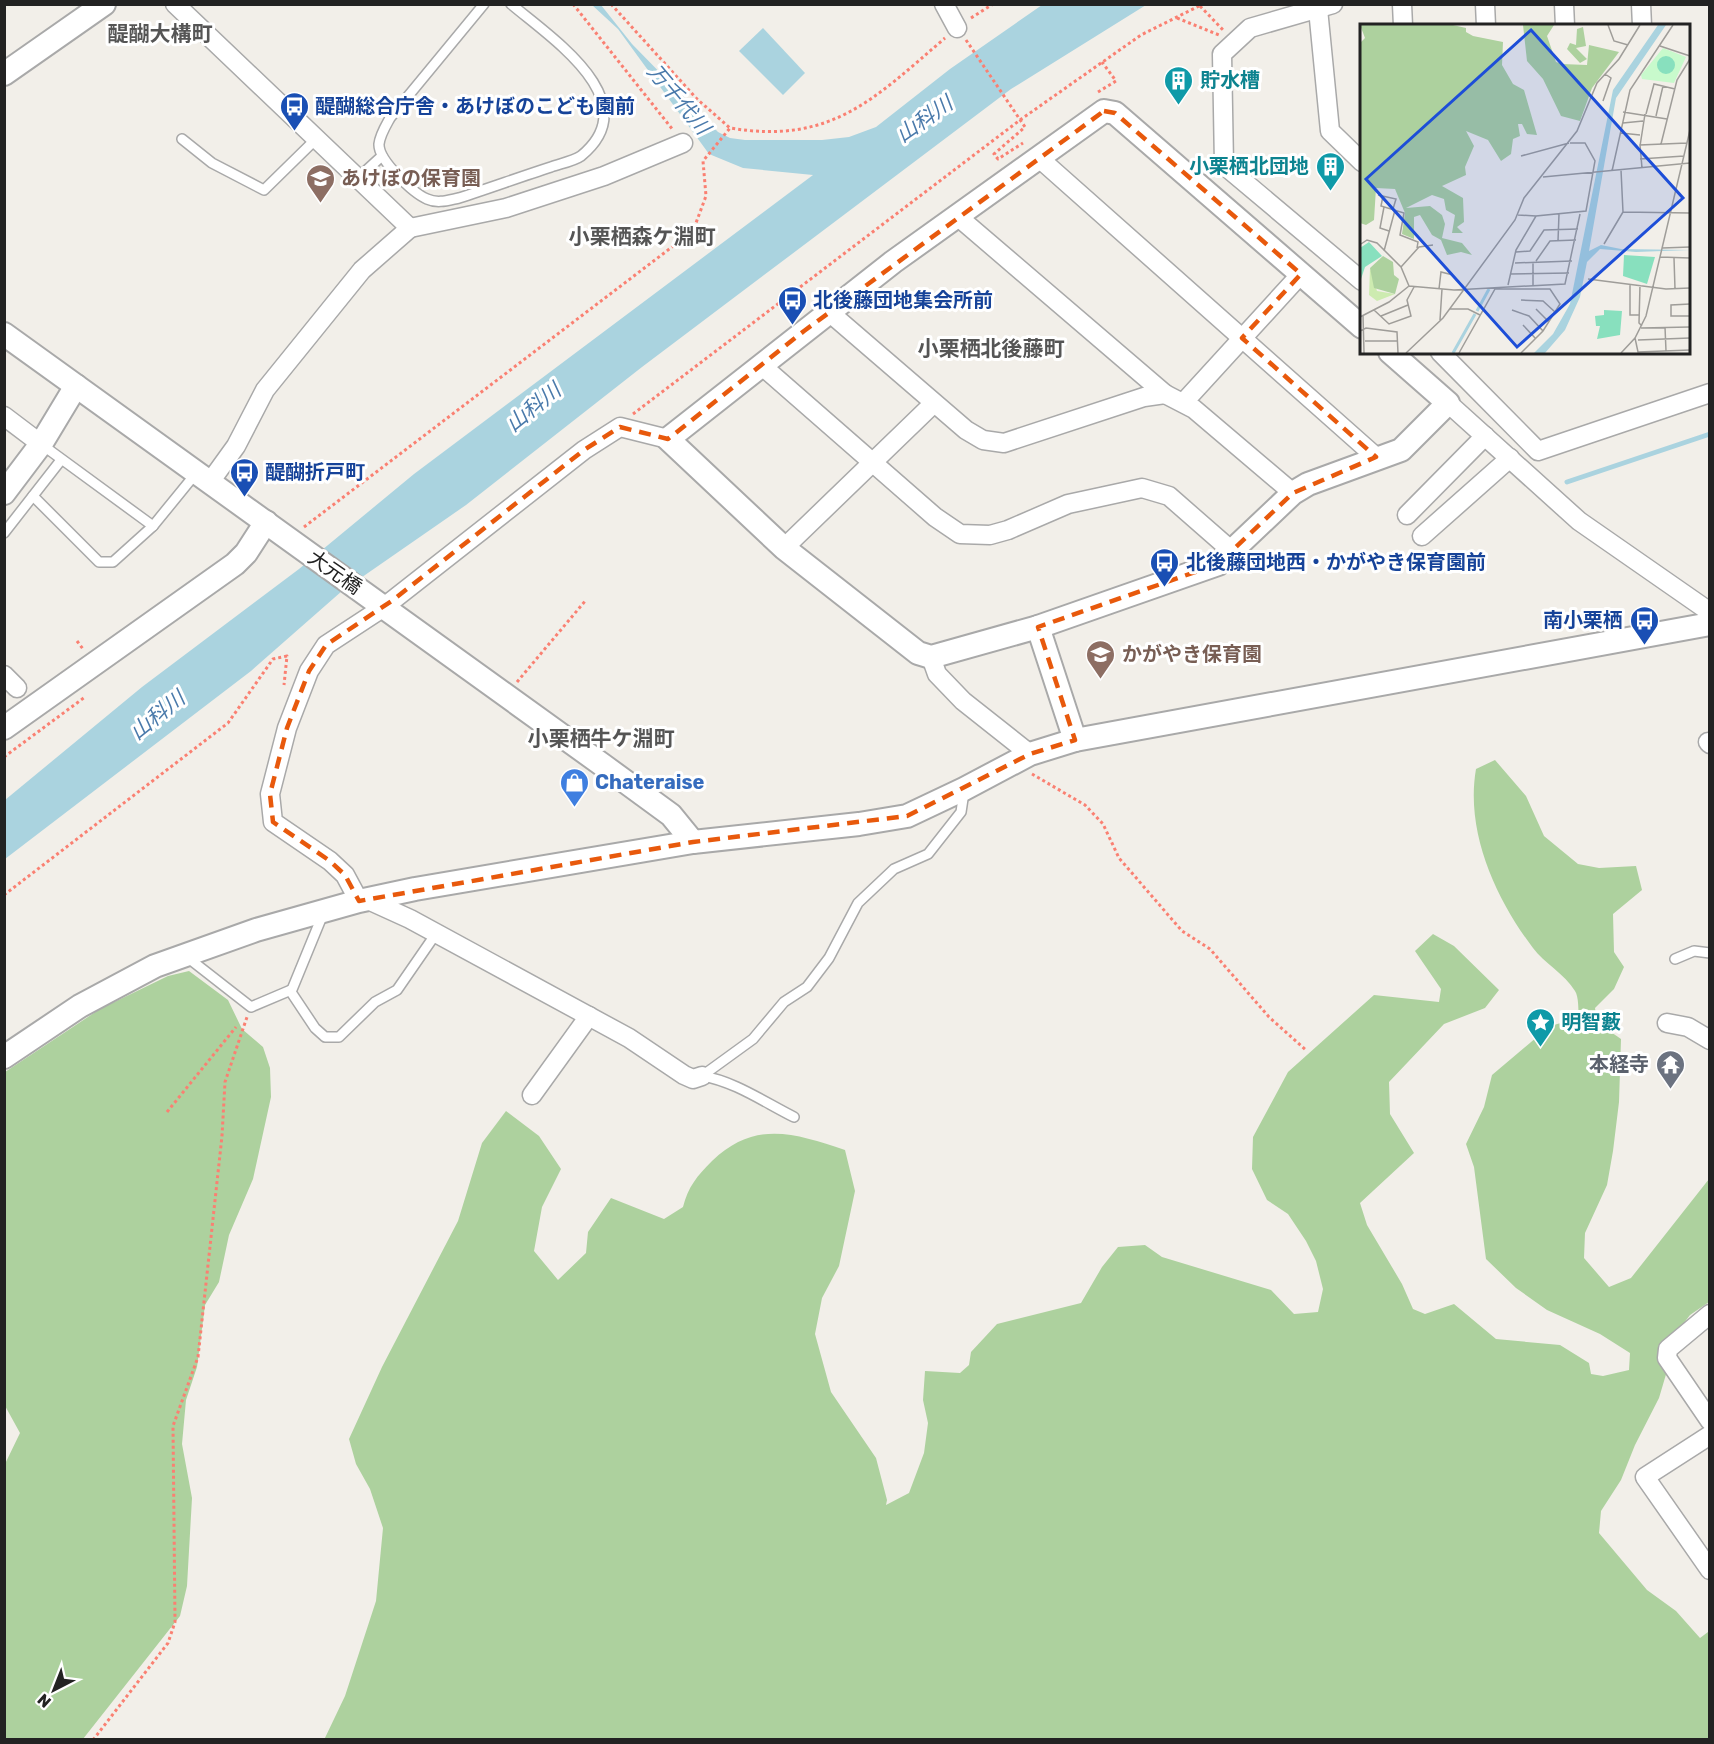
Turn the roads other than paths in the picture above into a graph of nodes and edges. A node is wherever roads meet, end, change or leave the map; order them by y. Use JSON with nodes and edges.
{"nodes":[{"id":1,"x":104,"y":4,"type":"edge"},
{"id":2,"x":175,"y":4,"type":"edge"},
{"id":3,"x":484,"y":4,"type":"edge"},
{"id":4,"x":511,"y":4,"type":"edge"},
{"id":5,"x":944,"y":4,"type":"edge"},
{"id":6,"x":1402,"y":4,"type":"edge"},
{"id":7,"x":1485,"y":4,"type":"edge"},
{"id":8,"x":1564,"y":4,"type":"edge"},
{"id":9,"x":1641,"y":4,"type":"edge"},
{"id":10,"x":1326,"y":7,"type":"edge"},
{"id":11,"x":1403,"y":24,"type":"edge"},
{"id":12,"x":1486,"y":24,"type":"edge"},
{"id":13,"x":1565,"y":24,"type":"edge"},
{"id":14,"x":1642,"y":24,"type":"edge"},
{"id":15,"x":960,"y":31,"type":"road end"},
{"id":16,"x":4,"y":74,"type":"edge"},
{"id":17,"x":182,"y":139,"type":"dead end"},
{"id":18,"x":316,"y":139,"type":"junction"},
{"id":19,"x":683,"y":143,"type":"road end"},
{"id":20,"x":382,"y":156,"type":"junction"},
{"id":21,"x":1039,"y":158,"type":"junction"},
{"id":22,"x":1360,"y":160,"type":"edge"},
{"id":23,"x":358,"y":178,"type":"junction"},
{"id":24,"x":956,"y":215,"type":"junction"},
{"id":25,"x":410,"y":228,"type":"junction"},
{"id":26,"x":1300,"y":274,"type":"junction"},
{"id":27,"x":1360,"y":279,"type":"edge"},
{"id":28,"x":829,"y":312,"type":"junction"},
{"id":29,"x":1360,"y":325,"type":"edge"},
{"id":30,"x":4,"y":334,"type":"edge"},
{"id":31,"x":1242,"y":338,"type":"junction"},
{"id":32,"x":1392,"y":354,"type":"edge"},
{"id":33,"x":1442,"y":354,"type":"edge"},
{"id":34,"x":761,"y":365,"type":"junction"},
{"id":35,"x":76,"y":386,"type":"junction"},
{"id":36,"x":1710,"y":393,"type":"edge"},
{"id":37,"x":1165,"y":394,"type":"junction"},
{"id":38,"x":1184,"y":402,"type":"junction"},
{"id":39,"x":1448,"y":402,"type":"junction"},
{"id":40,"x":933,"y":404,"type":"junction"},
{"id":41,"x":4,"y":416,"type":"edge"},
{"id":42,"x":1485,"y":436,"type":"junction"},
{"id":43,"x":668,"y":439,"type":"junction"},
{"id":44,"x":40,"y":444,"type":"junction"},
{"id":45,"x":1376,"y":457,"type":"junction"},
{"id":46,"x":1509,"y":458,"type":"junction"},
{"id":47,"x":61,"y":460,"type":"junction"},
{"id":48,"x":872,"y":461,"type":"junction"},
{"id":49,"x":203,"y":477,"type":"junction"},
{"id":50,"x":4,"y":493,"type":"edge"},
{"id":51,"x":1293,"y":494,"type":"junction"},
{"id":52,"x":33,"y":496,"type":"junction"},
{"id":53,"x":1407,"y":515,"type":"dead end"},
{"id":54,"x":266,"y":522,"type":"junction"},
{"id":55,"x":153,"y":526,"type":"junction"},
{"id":56,"x":4,"y":532,"type":"edge"},
{"id":57,"x":1422,"y":536,"type":"dead end"},
{"id":58,"x":784,"y":548,"type":"junction"},
{"id":59,"x":1233,"y":552,"type":"junction"},
{"id":60,"x":380,"y":604,"type":"junction"},
{"id":61,"x":1710,"y":616,"type":"edge"},
{"id":62,"x":1710,"y":624,"type":"edge"},
{"id":63,"x":1038,"y":627,"type":"junction"},
{"id":64,"x":931,"y":657,"type":"junction"},
{"id":65,"x":4,"y":728,"type":"edge"},
{"id":66,"x":1075,"y":740,"type":"junction"},
{"id":67,"x":1022,"y":758,"type":"junction"},
{"id":68,"x":964,"y":789,"type":"junction"},
{"id":69,"x":693,"y":842,"type":"junction"},
{"id":70,"x":363,"y":900,"type":"junction"},
{"id":71,"x":324,"y":911,"type":"junction"},
{"id":72,"x":435,"y":935,"type":"junction"},
{"id":73,"x":1710,"y":953,"type":"edge"},
{"id":74,"x":185,"y":956,"type":"junction"},
{"id":75,"x":1675,"y":959,"type":"dead end"},
{"id":76,"x":291,"y":990,"type":"junction"},
{"id":77,"x":589,"y":1016,"type":"junction"},
{"id":78,"x":1666,"y":1023,"type":"dead end"},
{"id":79,"x":1710,"y":1040,"type":"edge"},
{"id":80,"x":4,"y":1057,"type":"edge"},
{"id":81,"x":702,"y":1076,"type":"junction"},
{"id":82,"x":532,"y":1095,"type":"dead end"},
{"id":83,"x":794,"y":1117,"type":"dead end"},
{"id":84,"x":1710,"y":1314,"type":"edge"},
{"id":85,"x":1709,"y":1423,"type":"edge"},
{"id":86,"x":1707,"y":1561,"type":"edge"}],
"edges":[{"from":1,"to":16,"type":"street"},
{"from":2,"to":18,"type":"street"},
{"from":3,"to":20,"type":"lane"},
{"from":4,"to":20,"type":"lane"},
{"from":5,"to":15,"type":"street"},
{"from":6,"to":11,"type":"street"},
{"from":7,"to":12,"type":"street"},
{"from":8,"to":13,"type":"street"},
{"from":9,"to":14,"type":"street"},
{"from":10,"to":22,"type":"street"},
{"from":10,"to":27,"type":"street"},
{"from":17,"to":18,"type":"lane"},
{"from":18,"to":23,"type":"street"},
{"from":19,"to":25,"type":"street"},
{"from":20,"to":23,"type":"lane"},
{"from":21,"to":24,"type":"street"},
{"from":21,"to":26,"type":"street"},
{"from":21,"to":31,"type":"street"},
{"from":23,"to":25,"type":"street"},
{"from":24,"to":28,"type":"street"},
{"from":24,"to":37,"type":"street"},
{"from":25,"to":49,"type":"street"},
{"from":26,"to":29,"type":"street"},
{"from":26,"to":31,"type":"street"},
{"from":28,"to":34,"type":"street"},
{"from":28,"to":40,"type":"street"},
{"from":30,"to":35,"type":"street","name":"大元橋"},
{"from":31,"to":38,"type":"street"},
{"from":31,"to":45,"type":"street"},
{"from":32,"to":39,"type":"street"},
{"from":33,"to":36,"type":"street"},
{"from":34,"to":43,"type":"street"},
{"from":34,"to":48,"type":"street"},
{"from":35,"to":44,"type":"street"},
{"from":35,"to":49,"type":"street","name":"大元橋"},
{"from":37,"to":38,"type":"street"},
{"from":37,"to":40,"type":"street"},
{"from":38,"to":51,"type":"street"},
{"from":39,"to":42,"type":"street"},
{"from":39,"to":45,"type":"street"},
{"from":40,"to":48,"type":"street"},
{"from":41,"to":44,"type":"street"},
{"from":42,"to":46,"type":"street"},
{"from":42,"to":53,"type":"street"},
{"from":43,"to":58,"type":"street"},
{"from":43,"to":60,"type":"street"},
{"from":44,"to":47,"type":"lane"},
{"from":44,"to":50,"type":"street"},
{"from":45,"to":51,"type":"street"},
{"from":46,"to":57,"type":"street"},
{"from":46,"to":61,"type":"street"},
{"from":47,"to":52,"type":"lane"},
{"from":47,"to":55,"type":"lane"},
{"from":48,"to":58,"type":"street"},
{"from":48,"to":59,"type":"street"},
{"from":49,"to":54,"type":"street","name":"大元橋"},
{"from":49,"to":55,"type":"lane"},
{"from":51,"to":59,"type":"street"},
{"from":52,"to":55,"type":"lane"},
{"from":52,"to":56,"type":"lane"},
{"from":54,"to":60,"type":"street","name":"大元橋"},
{"from":54,"to":65,"type":"street"},
{"from":58,"to":64,"type":"street"},
{"from":59,"to":63,"type":"street"},
{"from":60,"to":69,"type":"street","name":"大元橋"},
{"from":60,"to":70,"type":"street"},
{"from":62,"to":66,"type":"street"},
{"from":63,"to":64,"type":"street"},
{"from":63,"to":66,"type":"street"},
{"from":64,"to":67,"type":"street"},
{"from":66,"to":67,"type":"street"},
{"from":67,"to":68,"type":"street"},
{"from":68,"to":69,"type":"street"},
{"from":68,"to":81,"type":"lane"},
{"from":69,"to":70,"type":"street"},
{"from":70,"to":71,"type":"street"},
{"from":70,"to":72,"type":"street"},
{"from":71,"to":74,"type":"street"},
{"from":71,"to":76,"type":"lane"},
{"from":72,"to":76,"type":"lane"},
{"from":72,"to":77,"type":"street"},
{"from":73,"to":75,"type":"lane"},
{"from":74,"to":76,"type":"lane"},
{"from":74,"to":80,"type":"street"},
{"from":77,"to":81,"type":"street"},
{"from":77,"to":82,"type":"street"},
{"from":78,"to":79,"type":"street"},
{"from":81,"to":83,"type":"lane"},
{"from":84,"to":85,"type":"street"},
{"from":85,"to":86,"type":"street"}]}
